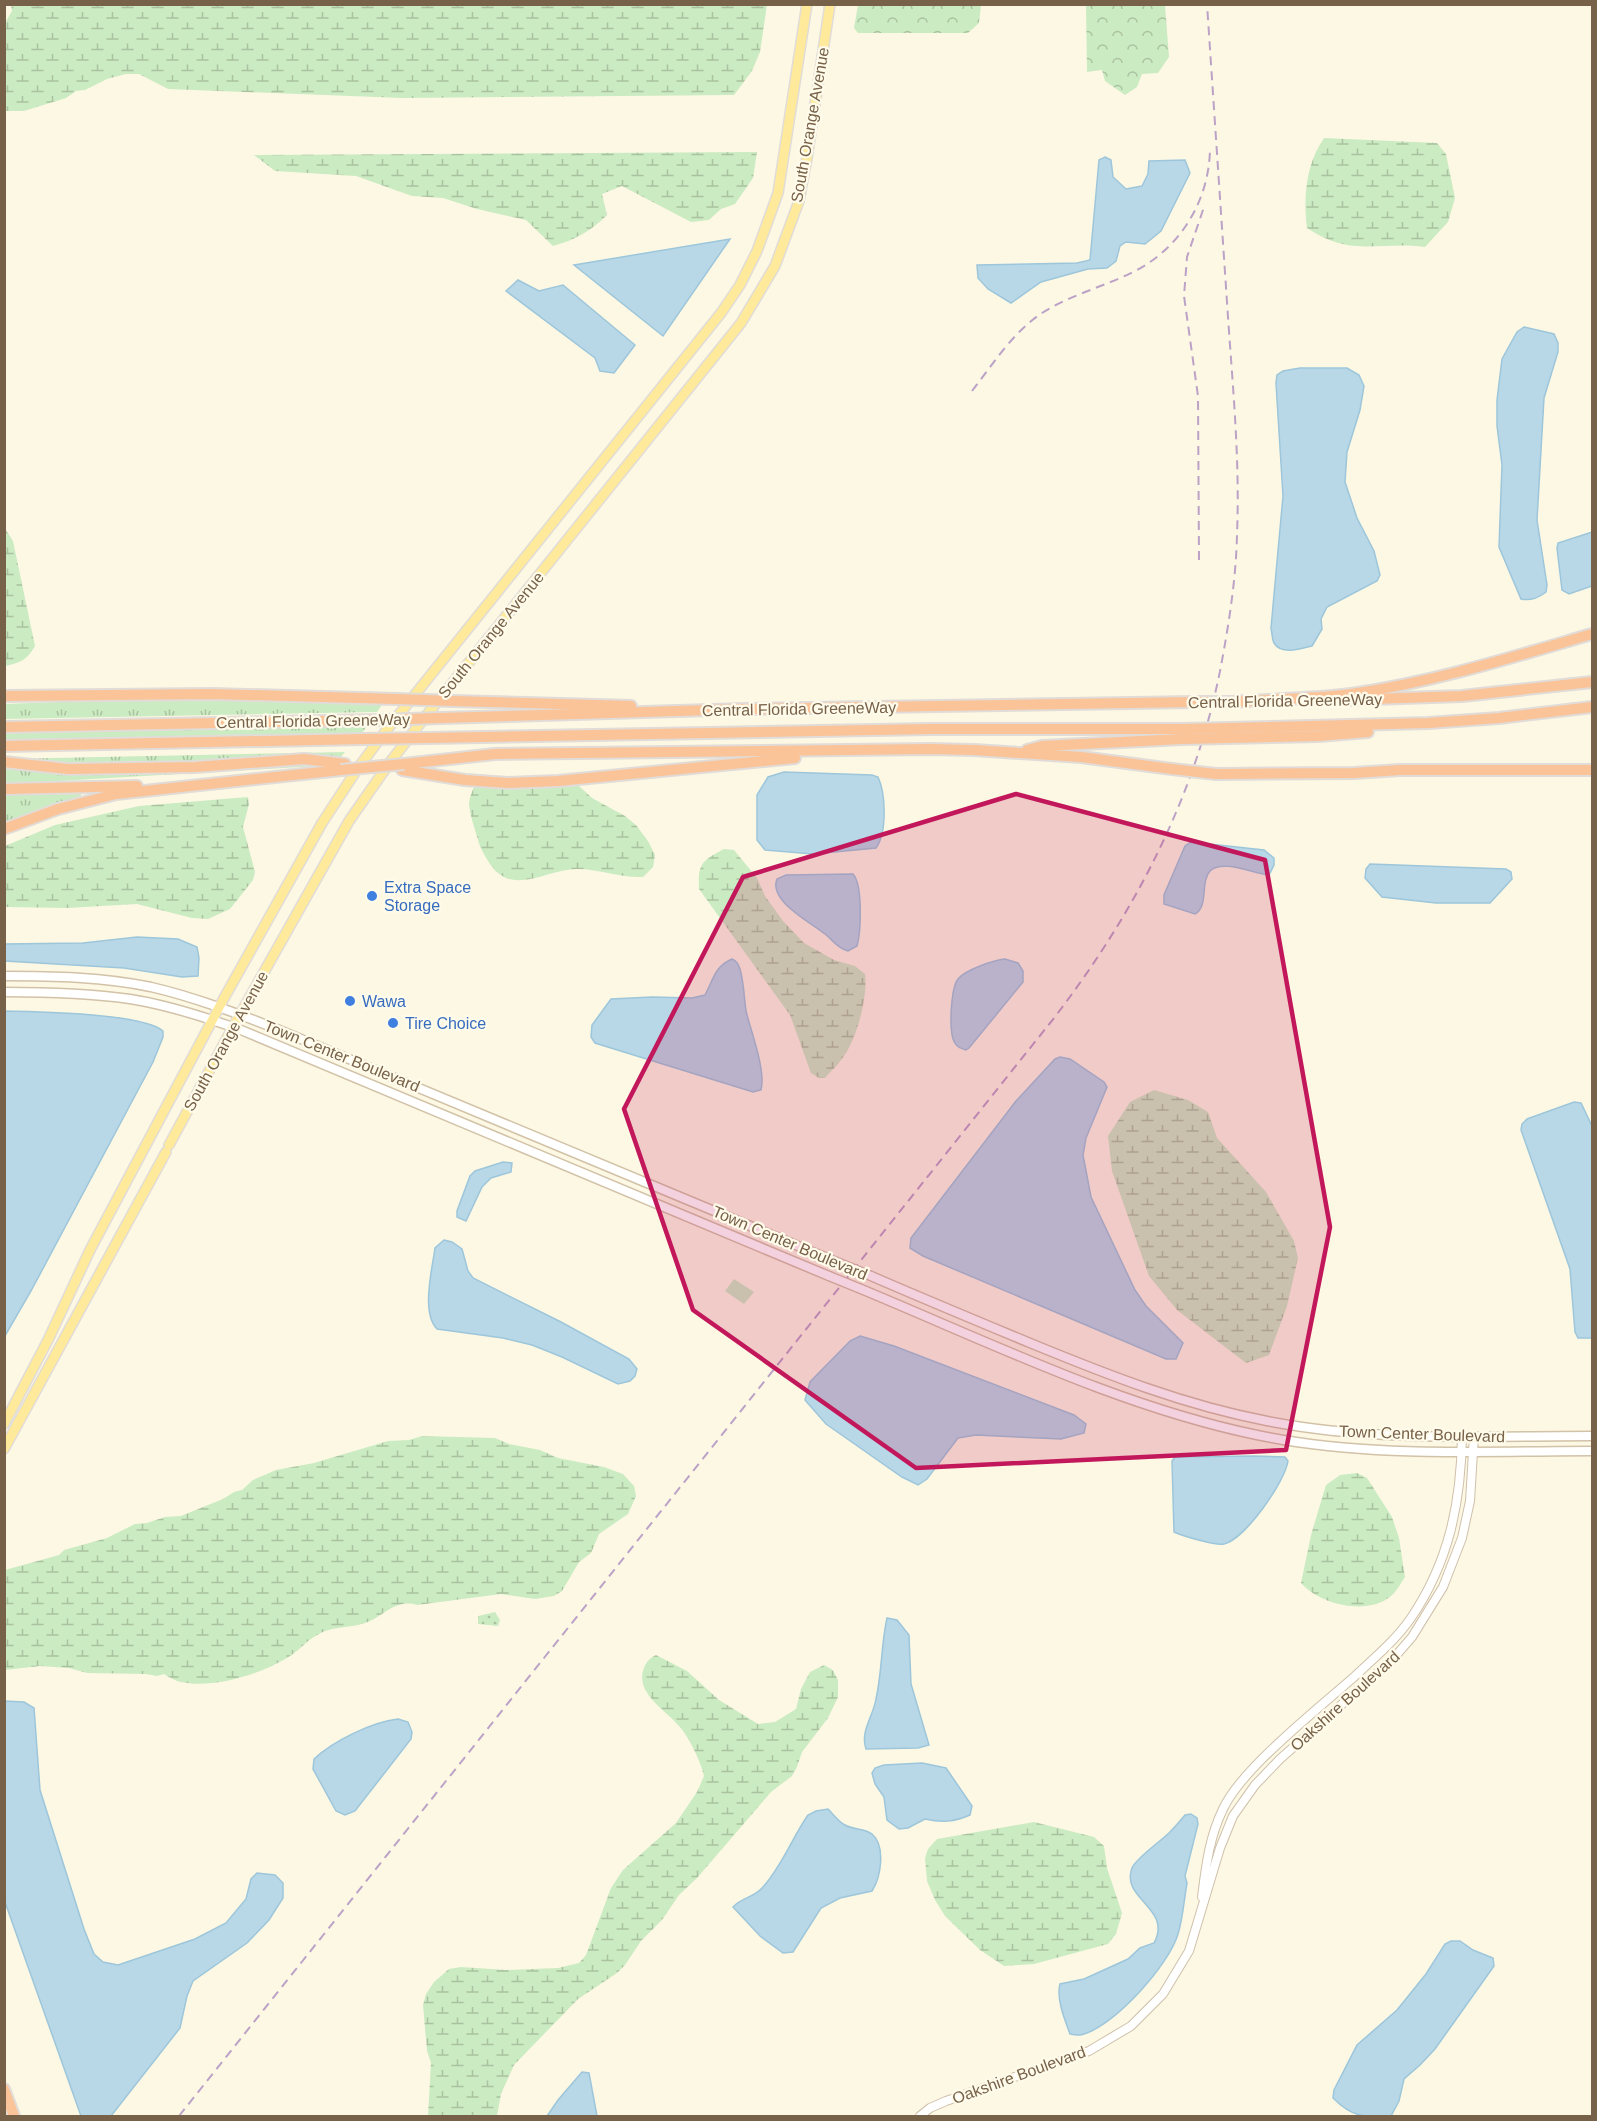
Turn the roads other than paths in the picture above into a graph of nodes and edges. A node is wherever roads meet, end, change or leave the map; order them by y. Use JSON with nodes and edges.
{"nodes":[{"id":1,"x":807,"y":4,"type":"edge"},
{"id":2,"x":830,"y":4,"type":"edge"},
{"id":3,"x":1593,"y":634,"type":"edge"},
{"id":4,"x":1593,"y":682,"type":"edge"},
{"id":5,"x":4,"y":698,"type":"edge"},
{"id":6,"x":1232,"y":702,"type":"junction"},
{"id":7,"x":1593,"y":707,"type":"edge"},
{"id":8,"x":745,"y":709,"type":"junction"},
{"id":9,"x":4,"y":727,"type":"edge"},
{"id":10,"x":1182,"y":734,"type":"junction"},
{"id":11,"x":4,"y":746,"type":"edge"},
{"id":12,"x":875,"y":751,"type":"junction"},
{"id":13,"x":1018,"y":753,"type":"junction"},
{"id":14,"x":4,"y":762,"type":"edge"},
{"id":15,"x":343,"y":767,"type":"junction"},
{"id":16,"x":403,"y":767,"type":"junction"},
{"id":17,"x":1593,"y":770,"type":"edge"},
{"id":18,"x":221,"y":782,"type":"junction"},
{"id":19,"x":4,"y":789,"type":"edge"},
{"id":20,"x":4,"y":829,"type":"edge"},
{"id":21,"x":4,"y":976,"type":"edge"},
{"id":22,"x":4,"y":992,"type":"edge"},
{"id":23,"x":219,"y":1008,"type":"junction"},
{"id":24,"x":240,"y":1015,"type":"junction"},
{"id":25,"x":213,"y":1020,"type":"junction"},
{"id":26,"x":233,"y":1027,"type":"junction"},
{"id":27,"x":1232,"y":1414,"type":"junction"},
{"id":28,"x":4,"y":1424,"type":"edge"},
{"id":29,"x":1229,"y":1429,"type":"junction"},
{"id":30,"x":1462,"y":1436,"type":"junction"},
{"id":31,"x":1474,"y":1436,"type":"junction"},
{"id":32,"x":1593,"y":1436,"type":"edge"},
{"id":33,"x":4,"y":1449,"type":"edge"},
{"id":34,"x":1474,"y":1451,"type":"junction"},
{"id":35,"x":1593,"y":1451,"type":"edge"},
{"id":36,"x":1462,"y":1452,"type":"junction"},
{"id":37,"x":1199,"y":1919,"type":"junction"},
{"id":38,"x":4,"y":2089,"type":"edge"},
{"id":39,"x":14,"y":2116,"type":"edge"},
{"id":40,"x":920,"y":2116,"type":"edge"}],
"edges":[{"from":1,"to":23,"type":"main road","name":"South Orange Avenue"},
{"from":2,"to":24,"type":"main road","name":"South Orange Avenue"},
{"from":3,"to":6,"type":"highway"},
{"from":4,"to":6,"type":"highway","name":"Central Florida GreeneWay"},
{"from":5,"to":8,"type":"highway","bridge":true},
{"from":6,"to":8,"type":"highway","name":"Central Florida GreeneWay","bridge":true},
{"from":7,"to":10,"type":"highway","name":"Central Florida GreeneWay","bridge":true},
{"from":8,"to":9,"type":"highway","name":"Central Florida GreeneWay","bridge":true},
{"from":10,"to":11,"type":"highway","name":"Central Florida GreeneWay","bridge":true},
{"from":10,"to":13,"type":"highway"},
{"from":12,"to":13,"type":"highway"},
{"from":12,"to":16,"type":"highway"},
{"from":12,"to":16,"type":"highway"},
{"from":13,"to":17,"type":"highway","bridge":true},
{"from":14,"to":15,"type":"highway"},
{"from":15,"to":16,"type":"highway","bridge":true},
{"from":15,"to":18,"type":"highway"},
{"from":18,"to":19,"type":"highway"},
{"from":18,"to":20,"type":"highway"},
{"from":21,"to":23,"type":"main road","name":"Town Center Boulevard"},
{"from":22,"to":25,"type":"main road","name":"Town Center Boulevard"},
{"from":23,"to":24,"type":"main road","name":"Town Center Boulevard"},
{"from":23,"to":25,"type":"main road","name":"South Orange Avenue"},
{"from":24,"to":26,"type":"main road","name":"South Orange Avenue"},
{"from":24,"to":27,"type":"main road","name":"Town Center Boulevard","bridge":true},
{"from":25,"to":26,"type":"main road","name":"Town Center Boulevard"},
{"from":25,"to":28,"type":"main road","name":"South Orange Avenue"},
{"from":26,"to":29,"type":"main road","name":"Town Center Boulevard","bridge":true},
{"from":26,"to":33,"type":"main road","name":"South Orange Avenue"},
{"from":27,"to":29,"type":"street"},
{"from":27,"to":30,"type":"main road","name":"Town Center Boulevard"},
{"from":29,"to":36,"type":"main road","name":"Town Center Boulevard"},
{"from":30,"to":31,"type":"main road","name":"Town Center Boulevard"},
{"from":30,"to":36,"type":"street","name":"Oakshire Boulevard"},
{"from":31,"to":32,"type":"main road","name":"Town Center Boulevard"},
{"from":31,"to":34,"type":"street","name":"Oakshire Boulevard"},
{"from":34,"to":35,"type":"main road","name":"Town Center Boulevard"},
{"from":34,"to":36,"type":"main road","name":"Town Center Boulevard"},
{"from":34,"to":37,"type":"street","name":"Oakshire Boulevard"},
{"from":36,"to":37,"type":"street","name":"Oakshire Boulevard"},
{"from":37,"to":40,"type":"street","name":"Oakshire Boulevard"},
{"from":38,"to":39,"type":"highway"}]}
